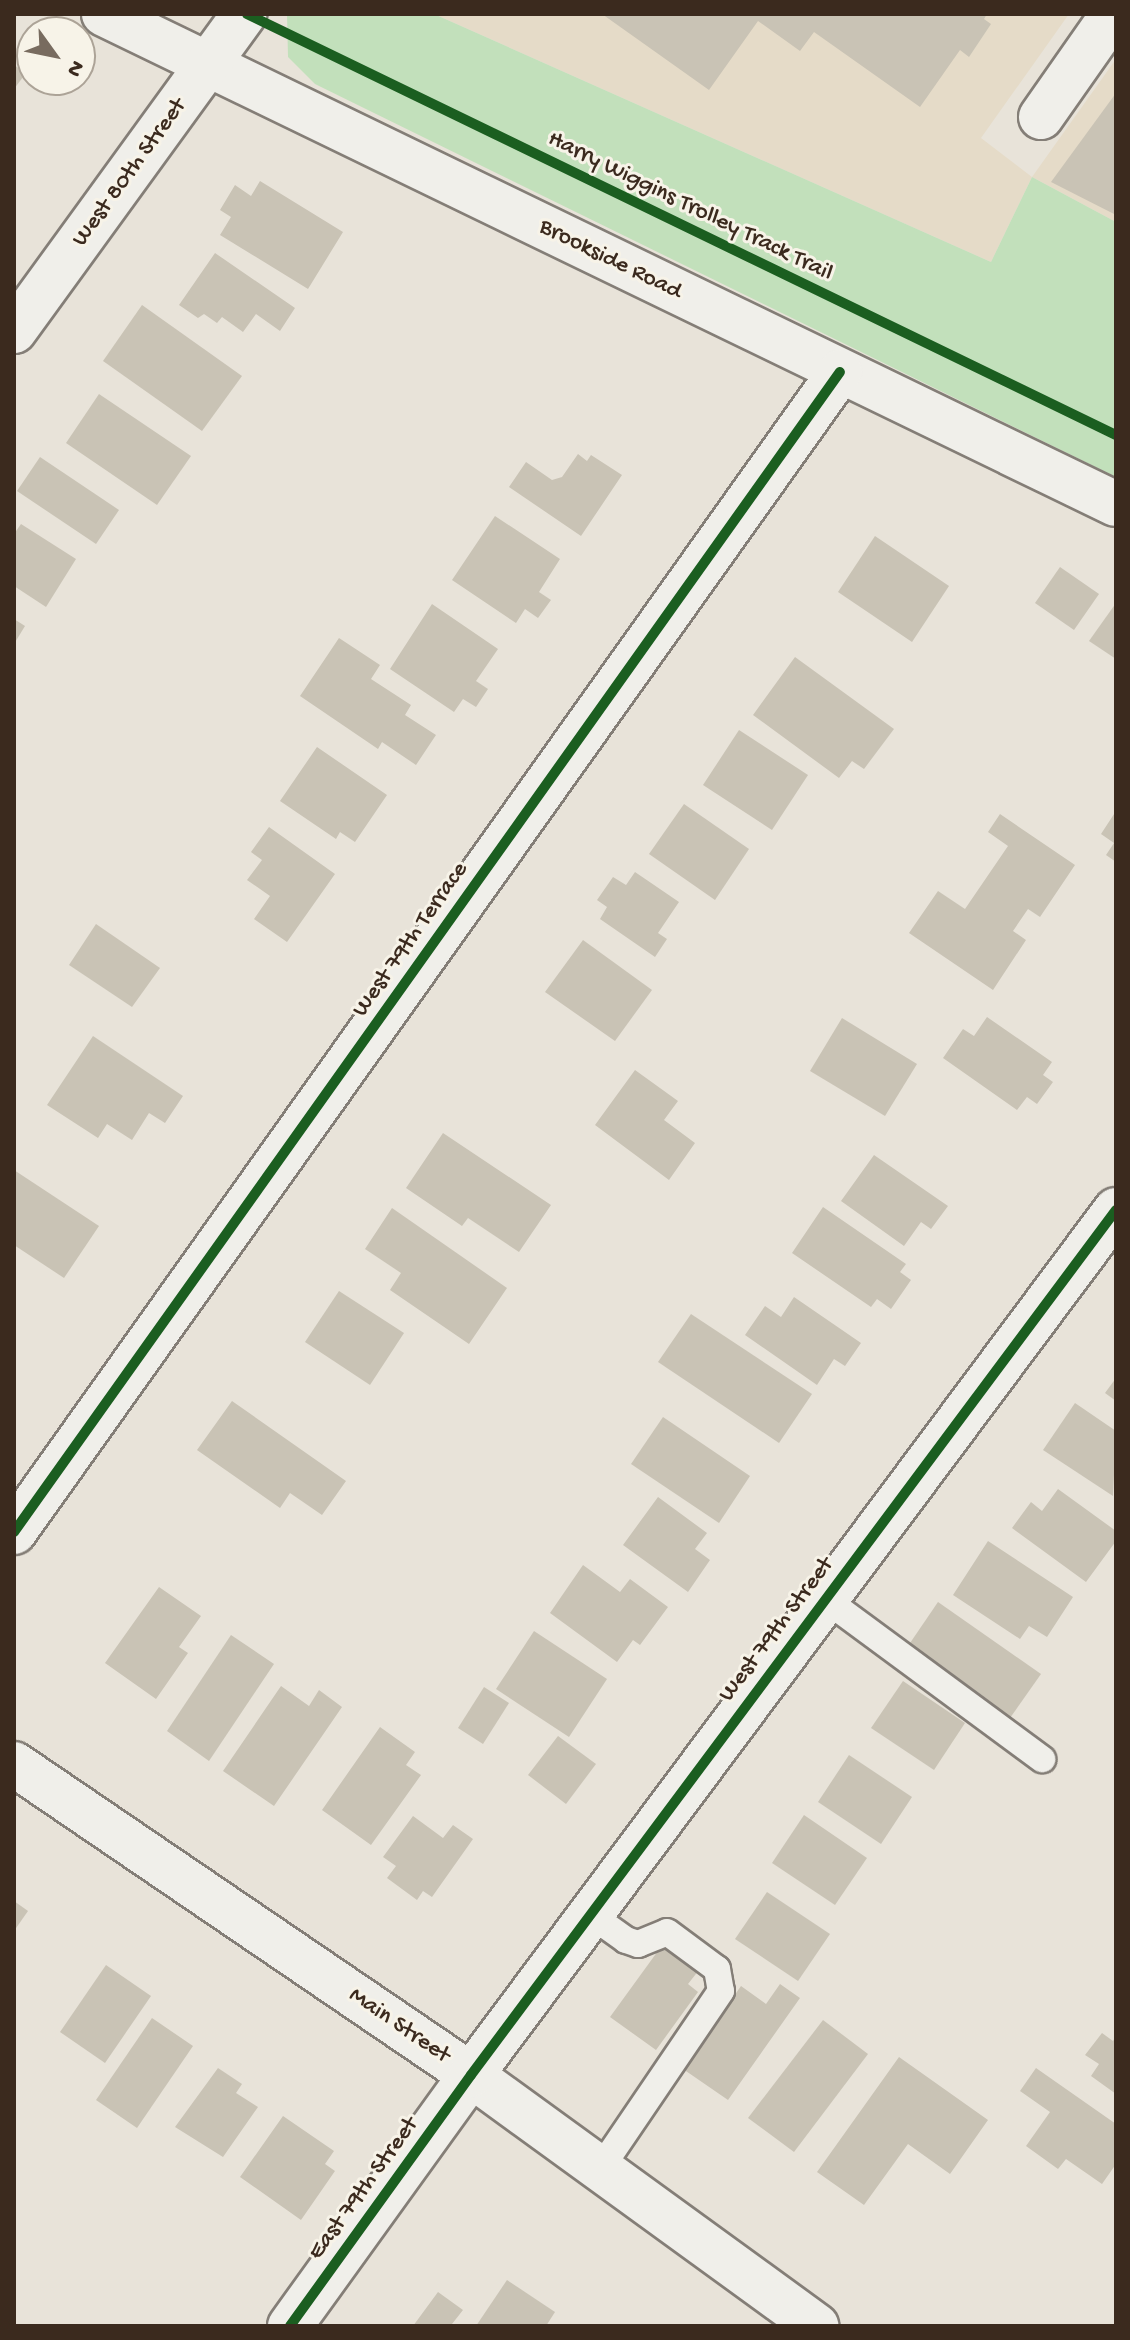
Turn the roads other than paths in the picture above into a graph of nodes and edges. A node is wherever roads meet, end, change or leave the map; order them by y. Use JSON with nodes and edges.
{"nodes":[{"id":1,"x":104,"y":14,"type":"edge"},
{"id":2,"x":244,"y":14,"type":"edge"},
{"id":3,"x":1113,"y":14,"type":"edge"},
{"id":4,"x":209,"y":64,"type":"junction"},
{"id":5,"x":1041,"y":117,"type":"dead end"},
{"id":6,"x":14,"y":331,"type":"edge"},
{"id":7,"x":840,"y":372,"type":"junction"},
{"id":8,"x":1116,"y":504,"type":"edge"},
{"id":9,"x":1116,"y":1210,"type":"edge"},
{"id":10,"x":14,"y":1532,"type":"edge"},
{"id":11,"x":825,"y":1599,"type":"junction"},
{"id":12,"x":1042,"y":1759,"type":"dead end"},
{"id":13,"x":14,"y":1764,"type":"edge"},
{"id":14,"x":591,"y":1915,"type":"junction"},
{"id":15,"x":471,"y":2075,"type":"junction"},
{"id":16,"x":600,"y":2169,"type":"junction"},
{"id":17,"x":290,"y":2326,"type":"edge"},
{"id":18,"x":816,"y":2326,"type":"edge"}],
"edges":[{"from":1,"to":4,"type":"street","name":"Brookside Road"},
{"from":2,"to":4,"type":"street","name":"West 80th Street"},
{"from":3,"to":5,"type":"street"},
{"from":4,"to":6,"type":"street","name":"West 80th Street"},
{"from":4,"to":7,"type":"street","name":"Brookside Road"},
{"from":7,"to":8,"type":"street","name":"Brookside Road"},
{"from":7,"to":10,"type":"street","name":"West 79th Terrace"},
{"from":9,"to":11,"type":"street","name":"West 79th Street"},
{"from":11,"to":12,"type":"lane"},
{"from":11,"to":14,"type":"street","name":"West 79th Street"},
{"from":13,"to":15,"type":"street","name":"Main Street"},
{"from":14,"to":15,"type":"street","name":"West 79th Street"},
{"from":14,"to":16,"type":"lane"},
{"from":15,"to":16,"type":"street","name":"Main Street"},
{"from":15,"to":17,"type":"street","name":"East 79th Street"},
{"from":16,"to":18,"type":"street","name":"Main Street"}]}
